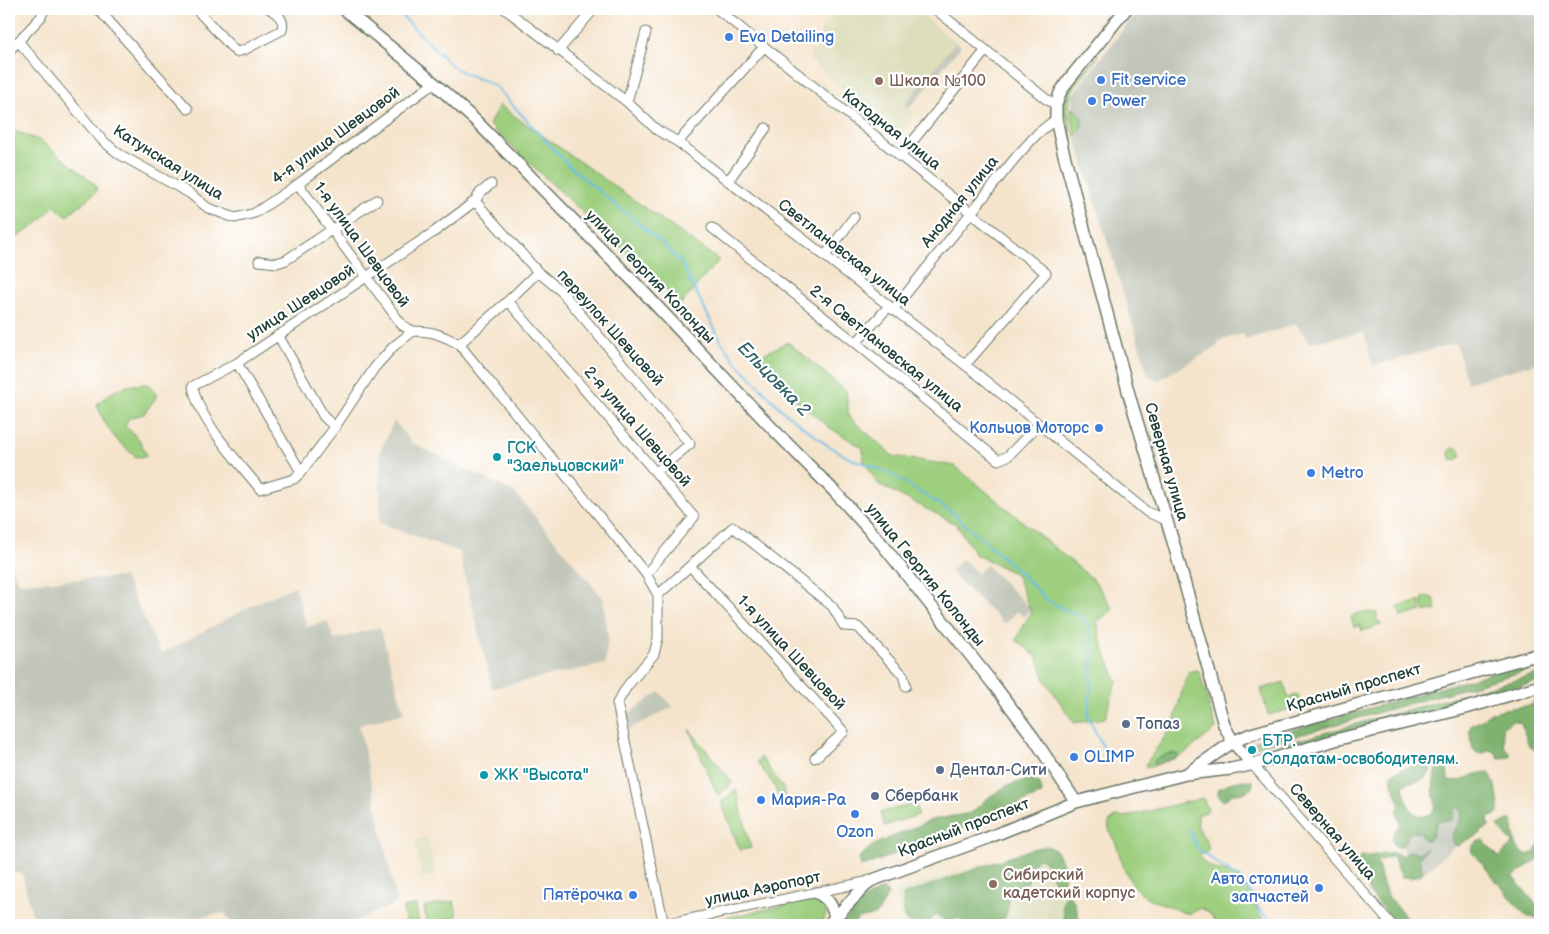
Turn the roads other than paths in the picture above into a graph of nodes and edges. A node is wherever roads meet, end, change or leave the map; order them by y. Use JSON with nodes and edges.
{"nodes":[{"id":1,"x":44,"y":9,"type":"edge"},
{"id":2,"x":98,"y":9,"type":"edge"},
{"id":3,"x":196,"y":9,"type":"edge"},
{"id":4,"x":270,"y":9,"type":"edge"},
{"id":5,"x":344,"y":9,"type":"edge"},
{"id":6,"x":504,"y":9,"type":"edge"},
{"id":7,"x":594,"y":9,"type":"edge"},
{"id":8,"x":717,"y":9,"type":"edge"},
{"id":9,"x":935,"y":9,"type":"edge"},
{"id":10,"x":1126,"y":9,"type":"edge"},
{"id":11,"x":646,"y":32,"type":"dead end"},
{"id":12,"x":19,"y":42,"type":"junction"},
{"id":13,"x":764,"y":47,"type":"junction"},
{"id":14,"x":986,"y":50,"type":"junction"},
{"id":15,"x":9,"y":51,"type":"edge"},
{"id":16,"x":558,"y":51,"type":"junction"},
{"id":17,"x":434,"y":83,"type":"junction"},
{"id":18,"x":627,"y":102,"type":"junction"},
{"id":19,"x":1056,"y":105,"type":"junction"},
{"id":20,"x":188,"y":109,"type":"dead end"},
{"id":21,"x":1056,"y":119,"type":"junction"},
{"id":22,"x":766,"y":128,"type":"dead end"},
{"id":23,"x":678,"y":142,"type":"junction"},
{"id":24,"x":900,"y":157,"type":"junction"},
{"id":25,"x":728,"y":181,"type":"junction"},
{"id":26,"x":298,"y":184,"type":"junction"},
{"id":27,"x":491,"y":184,"type":"dead end"},
{"id":28,"x":377,"y":200,"type":"dead end"},
{"id":29,"x":476,"y":201,"type":"junction"},
{"id":30,"x":971,"y":212,"type":"junction"},
{"id":31,"x":255,"y":213,"type":"joint"},
{"id":32,"x":854,"y":217,"type":"dead end"},
{"id":33,"x":712,"y":228,"type":"dead end"},
{"id":34,"x":332,"y":230,"type":"junction"},
{"id":35,"x":824,"y":256,"type":"junction"},
{"id":36,"x":259,"y":261,"type":"dead end"},
{"id":37,"x":538,"y":272,"type":"junction"},
{"id":38,"x":366,"y":278,"type":"junction"},
{"id":39,"x":508,"y":301,"type":"junction"},
{"id":40,"x":891,"y":308,"type":"junction"},
{"id":41,"x":412,"y":332,"type":"junction"},
{"id":42,"x":278,"y":335,"type":"junction"},
{"id":43,"x":856,"y":343,"type":"junction"},
{"id":44,"x":458,"y":344,"type":"junction"},
{"id":45,"x":237,"y":363,"type":"junction"},
{"id":46,"x":966,"y":365,"type":"junction"},
{"id":47,"x":1038,"y":425,"type":"junction"},
{"id":48,"x":335,"y":427,"type":"junction"},
{"id":49,"x":301,"y":472,"type":"junction"},
{"id":50,"x":656,"y":472,"type":"junction"},
{"id":51,"x":1166,"y":520,"type":"junction"},
{"id":52,"x":691,"y":567,"type":"junction"},
{"id":53,"x":646,"y":574,"type":"junction"},
{"id":54,"x":658,"y":595,"type":"junction"},
{"id":55,"x":1540,"y":654,"type":"edge"},
{"id":56,"x":906,"y":686,"type":"dead end"},
{"id":57,"x":1540,"y":686,"type":"edge"},
{"id":58,"x":1233,"y":742,"type":"junction"},
{"id":59,"x":815,"y":758,"type":"dead end"},
{"id":60,"x":1251,"y":763,"type":"junction"},
{"id":61,"x":1186,"y":774,"type":"junction"},
{"id":62,"x":1076,"y":802,"type":"junction"},
{"id":63,"x":870,"y":881,"type":"junction"},
{"id":64,"x":817,"y":893,"type":"junction"},
{"id":65,"x":832,"y":921,"type":"edge"},
{"id":66,"x":663,"y":925,"type":"edge"},
{"id":67,"x":1392,"y":925,"type":"edge"}],
"edges":[{"from":1,"to":12,"type":"street"},
{"from":2,"to":20,"type":"street"},
{"from":3,"to":4,"type":"street"},
{"from":5,"to":17,"type":"main road","name":"улица Георгия Колонды"},
{"from":6,"to":16,"type":"street","name":"Светлановская улица"},
{"from":7,"to":16,"type":"street"},
{"from":8,"to":13,"type":"street","name":"Катодная улица"},
{"from":9,"to":14,"type":"street"},
{"from":10,"to":19,"type":"main road"},
{"from":11,"to":18,"type":"street"},
{"from":12,"to":15,"type":"street"},
{"from":12,"to":31,"type":"street","name":"Катунская улица"},
{"from":13,"to":23,"type":"street"},
{"from":13,"to":24,"type":"street","name":"Катодная улица"},
{"from":14,"to":19,"type":"street"},
{"from":14,"to":24,"type":"street"},
{"from":16,"to":18,"type":"street","name":"Светлановская улица"},
{"from":17,"to":26,"type":"street","name":"4-я улица Шевцовой"},
{"from":17,"to":62,"type":"main road","name":"улица Георгия Колонды"},
{"from":18,"to":23,"type":"street","name":"Светлановская улица"},
{"from":19,"to":21,"type":"main road","name":"Северная улица"},
{"from":21,"to":30,"type":"street","name":"Анодная улица"},
{"from":21,"to":51,"type":"main road","name":"Северная улица"},
{"from":22,"to":25,"type":"street"},
{"from":23,"to":25,"type":"street","name":"Светлановская улица"},
{"from":24,"to":30,"type":"street","name":"Катодная улица"},
{"from":25,"to":35,"type":"street","name":"Светлановская улица"},
{"from":26,"to":31,"type":"street","name":"4-я улица Шевцовой"},
{"from":26,"to":34,"type":"street","name":"1-я улица Шевцовой"},
{"from":27,"to":29,"type":"street","name":"улица Шевцовой"},
{"from":28,"to":34,"type":"street"},
{"from":29,"to":37,"type":"street","name":"переулок Шевцовой"},
{"from":29,"to":38,"type":"street","name":"улица Шевцовой"},
{"from":30,"to":40,"type":"street","name":"Анодная улица"},
{"from":30,"to":46,"type":"street","name":"Катодная улица"},
{"from":32,"to":35,"type":"street"},
{"from":33,"to":43,"type":"street","name":"2-я Светлановская улица"},
{"from":34,"to":36,"type":"street"},
{"from":34,"to":38,"type":"street","name":"1-я улица Шевцовой"},
{"from":35,"to":40,"type":"street","name":"Светлановская улица"},
{"from":37,"to":39,"type":"street"},
{"from":37,"to":50,"type":"street","name":"переулок Шевцовой"},
{"from":38,"to":41,"type":"street","name":"1-я улица Шевцовой"},
{"from":38,"to":42,"type":"street","name":"улица Шевцовой"},
{"from":39,"to":44,"type":"street"},
{"from":39,"to":50,"type":"street","name":"2-я улица Шевцовой"},
{"from":40,"to":43,"type":"street","name":"Анодная улица"},
{"from":40,"to":46,"type":"street","name":"Светлановская улица"},
{"from":41,"to":44,"type":"street"},
{"from":41,"to":48,"type":"street"},
{"from":42,"to":45,"type":"street","name":"улица Шевцовой"},
{"from":42,"to":48,"type":"street"},
{"from":43,"to":47,"type":"street","name":"2-я Светлановская улица"},
{"from":44,"to":53,"type":"street"},
{"from":45,"to":49,"type":"street"},
{"from":45,"to":49,"type":"street","name":"улица Шевцовой"},
{"from":46,"to":47,"type":"street","name":"Светлановская улица"},
{"from":47,"to":51,"type":"street","name":"Светлановская улица"},
{"from":48,"to":49,"type":"street"},
{"from":50,"to":53,"type":"street","name":"2-я улица Шевцовой"},
{"from":51,"to":58,"type":"main road","name":"Северная улица"},
{"from":52,"to":54,"type":"street"},
{"from":52,"to":56,"type":"street"},
{"from":52,"to":59,"type":"street","name":"1-я улица Шевцовой"},
{"from":53,"to":54,"type":"street"},
{"from":54,"to":66,"type":"street"},
{"from":55,"to":58,"type":"main road","name":"Красный проспект"},
{"from":57,"to":60,"type":"main road","name":"Красный проспект"},
{"from":58,"to":60,"type":"main road","name":"Северная улица"},
{"from":58,"to":61,"type":"main road","name":"Красный проспект"},
{"from":60,"to":61,"type":"main road","name":"Красный проспект"},
{"from":60,"to":67,"type":"street","name":"Северная улица"},
{"from":61,"to":62,"type":"main road","name":"Красный проспект"},
{"from":62,"to":63,"type":"main road","name":"Красный проспект"},
{"from":63,"to":64,"type":"street","name":"улица Аэропорт"},
{"from":63,"to":65,"type":"main road"},
{"from":64,"to":65,"type":"main road"},
{"from":64,"to":66,"type":"street","name":"улица Аэропорт"}]}
